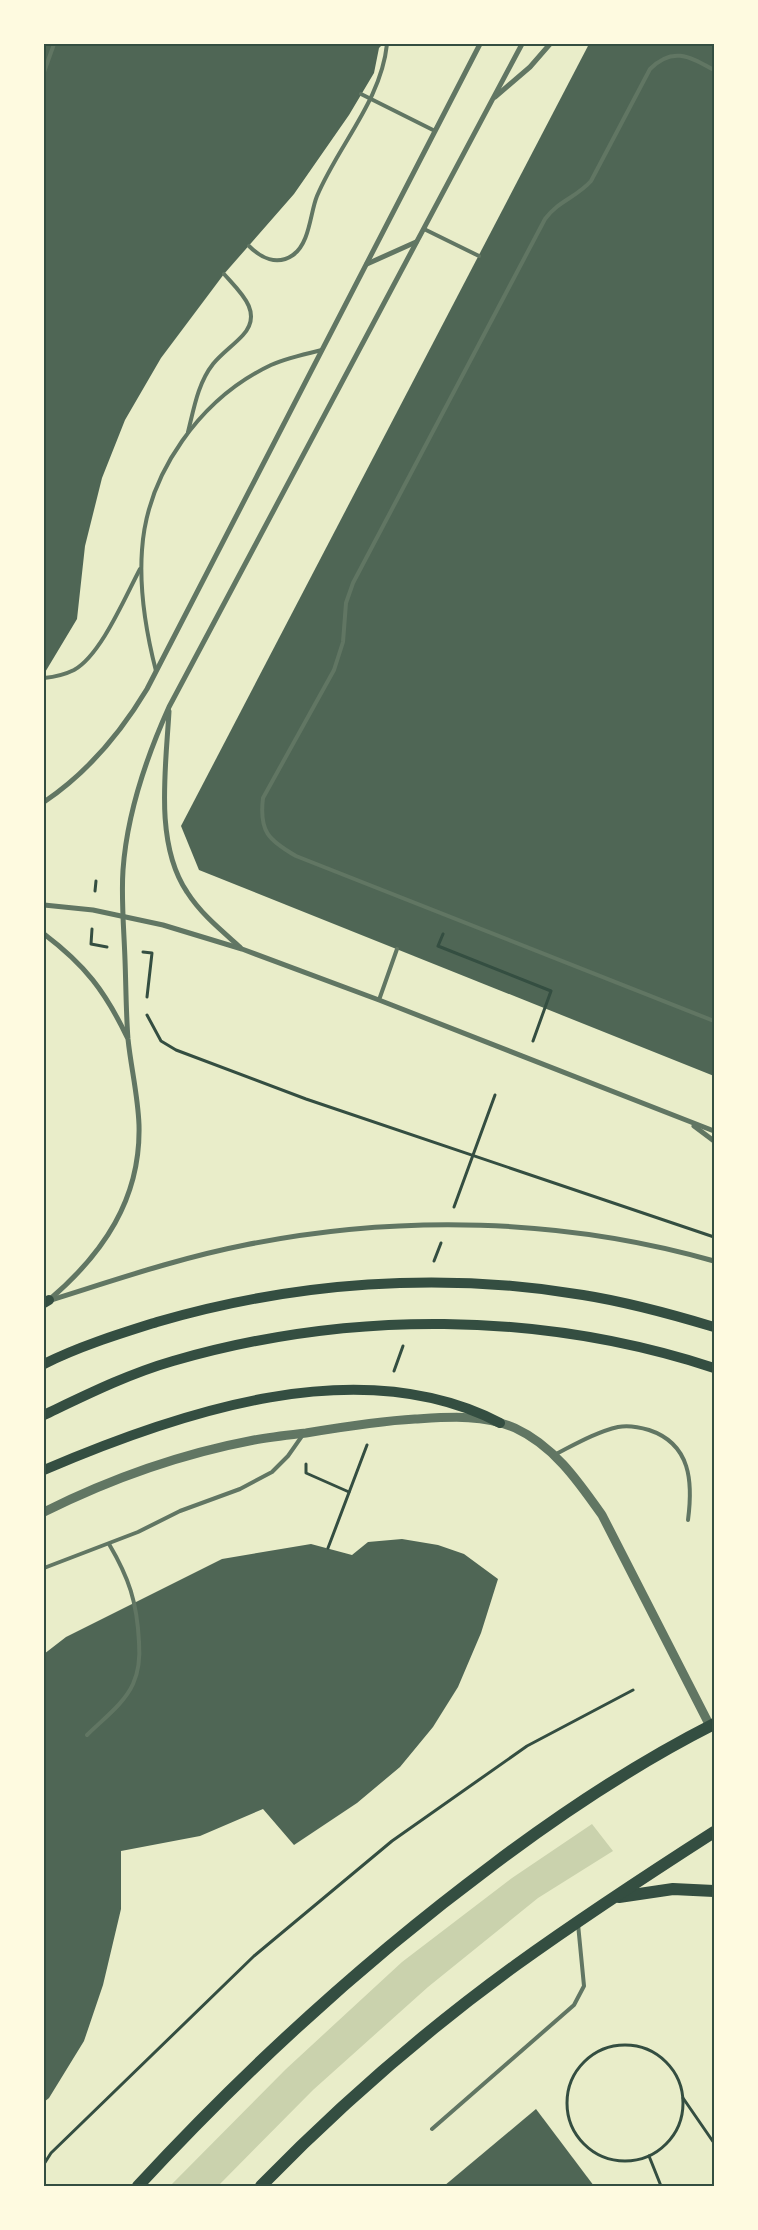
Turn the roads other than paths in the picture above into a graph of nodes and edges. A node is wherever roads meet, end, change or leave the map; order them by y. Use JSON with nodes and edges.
{"nodes":[{"id":1,"x":54,"y":44,"type":"edge"},
{"id":2,"x":387,"y":44,"type":"edge"},
{"id":3,"x":480,"y":44,"type":"edge"},
{"id":4,"x":522,"y":44,"type":"edge"},
{"id":5,"x":550,"y":44,"type":"edge"},
{"id":6,"x":714,"y":70,"type":"edge"},
{"id":7,"x":44,"y":72,"type":"edge"},
{"id":8,"x":362,"y":94,"type":"dead end"},
{"id":9,"x":372,"y":99,"type":"junction"},
{"id":10,"x":493,"y":99,"type":"junction"},
{"id":11,"x":435,"y":131,"type":"junction"},
{"id":12,"x":424,"y":229,"type":"junction"},
{"id":13,"x":417,"y":242,"type":"junction"},
{"id":14,"x":249,"y":246,"type":"dead end"},
{"id":15,"x":479,"y":256,"type":"dead end"},
{"id":16,"x":366,"y":264,"type":"junction"},
{"id":17,"x":224,"y":274,"type":"dead end"},
{"id":18,"x":322,"y":350,"type":"junction"},
{"id":19,"x":188,"y":433,"type":"junction"},
{"id":20,"x":141,"y":568,"type":"junction"},
{"id":21,"x":156,"y":671,"type":"junction"},
{"id":22,"x":44,"y":678,"type":"edge"},
{"id":23,"x":170,"y":707,"type":"junction"},
{"id":24,"x":44,"y":802,"type":"edge"},
{"id":25,"x":44,"y":904,"type":"edge"},
{"id":26,"x":123,"y":916,"type":"junction"},
{"id":27,"x":44,"y":934,"type":"edge"},
{"id":28,"x":242,"y":949,"type":"junction"},
{"id":29,"x":397,"y":949,"type":"dead end"},
{"id":30,"x":379,"y":1000,"type":"junction"},
{"id":31,"x":714,"y":1021,"type":"edge"},
{"id":32,"x":128,"y":1040,"type":"junction"},
{"id":33,"x":688,"y":1121,"type":"junction"},
{"id":34,"x":714,"y":1131,"type":"edge"},
{"id":35,"x":714,"y":1141,"type":"edge"},
{"id":36,"x":714,"y":1261,"type":"edge"},
{"id":37,"x":46,"y":1302,"type":"edge"},
{"id":38,"x":714,"y":1327,"type":"edge"},
{"id":39,"x":44,"y":1364,"type":"edge"},
{"id":40,"x":714,"y":1368,"type":"edge"},
{"id":41,"x":44,"y":1415,"type":"edge"},
{"id":42,"x":500,"y":1423,"type":"junction"},
{"id":43,"x":303,"y":1433,"type":"junction"},
{"id":44,"x":554,"y":1454,"type":"junction"},
{"id":45,"x":44,"y":1470,"type":"edge"},
{"id":46,"x":44,"y":1512,"type":"edge"},
{"id":47,"x":688,"y":1520,"type":"dead end"},
{"id":48,"x":109,"y":1544,"type":"junction"},
{"id":49,"x":44,"y":1568,"type":"edge"},
{"id":50,"x":713,"y":1728,"type":"edge"},
{"id":51,"x":87,"y":1735,"type":"dead end"},
{"id":52,"x":714,"y":1832,"type":"edge"},
{"id":53,"x":714,"y":1891,"type":"edge"},
{"id":54,"x":612,"y":1898,"type":"junction"},
{"id":55,"x":577,"y":1922,"type":"junction"},
{"id":56,"x":432,"y":2129,"type":"dead end"},
{"id":57,"x":138,"y":2186,"type":"edge"},
{"id":58,"x":260,"y":2186,"type":"edge"}],
"edges":[{"from":1,"to":7,"type":"lane"},
{"from":2,"to":9,"type":"lane"},
{"from":3,"to":11,"type":"street"},
{"from":4,"to":10,"type":"street"},
{"from":5,"to":10,"type":"street"},
{"from":6,"to":31,"type":"lane"},
{"from":8,"to":9,"type":"lane"},
{"from":9,"to":11,"type":"lane"},
{"from":9,"to":14,"type":"lane"},
{"from":10,"to":12,"type":"street"},
{"from":11,"to":16,"type":"street"},
{"from":12,"to":13,"type":"street"},
{"from":12,"to":15,"type":"lane"},
{"from":13,"to":16,"type":"street"},
{"from":13,"to":23,"type":"street"},
{"from":16,"to":18,"type":"street"},
{"from":17,"to":19,"type":"lane"},
{"from":18,"to":19,"type":"lane"},
{"from":18,"to":21,"type":"street"},
{"from":19,"to":20,"type":"lane"},
{"from":20,"to":21,"type":"lane"},
{"from":20,"to":22,"type":"lane"},
{"from":21,"to":24,"type":"street"},
{"from":23,"to":26,"type":"street"},
{"from":23,"to":28,"type":"street"},
{"from":25,"to":26,"type":"street"},
{"from":26,"to":28,"type":"street"},
{"from":26,"to":32,"type":"street"},
{"from":27,"to":32,"type":"street"},
{"from":28,"to":30,"type":"street"},
{"from":29,"to":30,"type":"lane"},
{"from":30,"to":33,"type":"street"},
{"from":32,"to":37,"type":"street"},
{"from":33,"to":34,"type":"street"},
{"from":33,"to":35,"type":"street"},
{"from":36,"to":37,"type":"street"},
{"from":38,"to":39,"type":"main road"},
{"from":40,"to":41,"type":"main road"},
{"from":42,"to":43,"type":"street"},
{"from":42,"to":44,"type":"street"},
{"from":42,"to":45,"type":"main road"},
{"from":43,"to":46,"type":"street"},
{"from":43,"to":48,"type":"lane"},
{"from":44,"to":47,"type":"lane"},
{"from":44,"to":50,"type":"street"},
{"from":48,"to":49,"type":"lane"},
{"from":48,"to":51,"type":"lane"},
{"from":50,"to":57,"type":"main road"},
{"from":52,"to":54,"type":"main road"},
{"from":53,"to":54,"type":"main road"},
{"from":54,"to":55,"type":"main road"},
{"from":55,"to":56,"type":"lane"},
{"from":55,"to":58,"type":"main road"}]}
